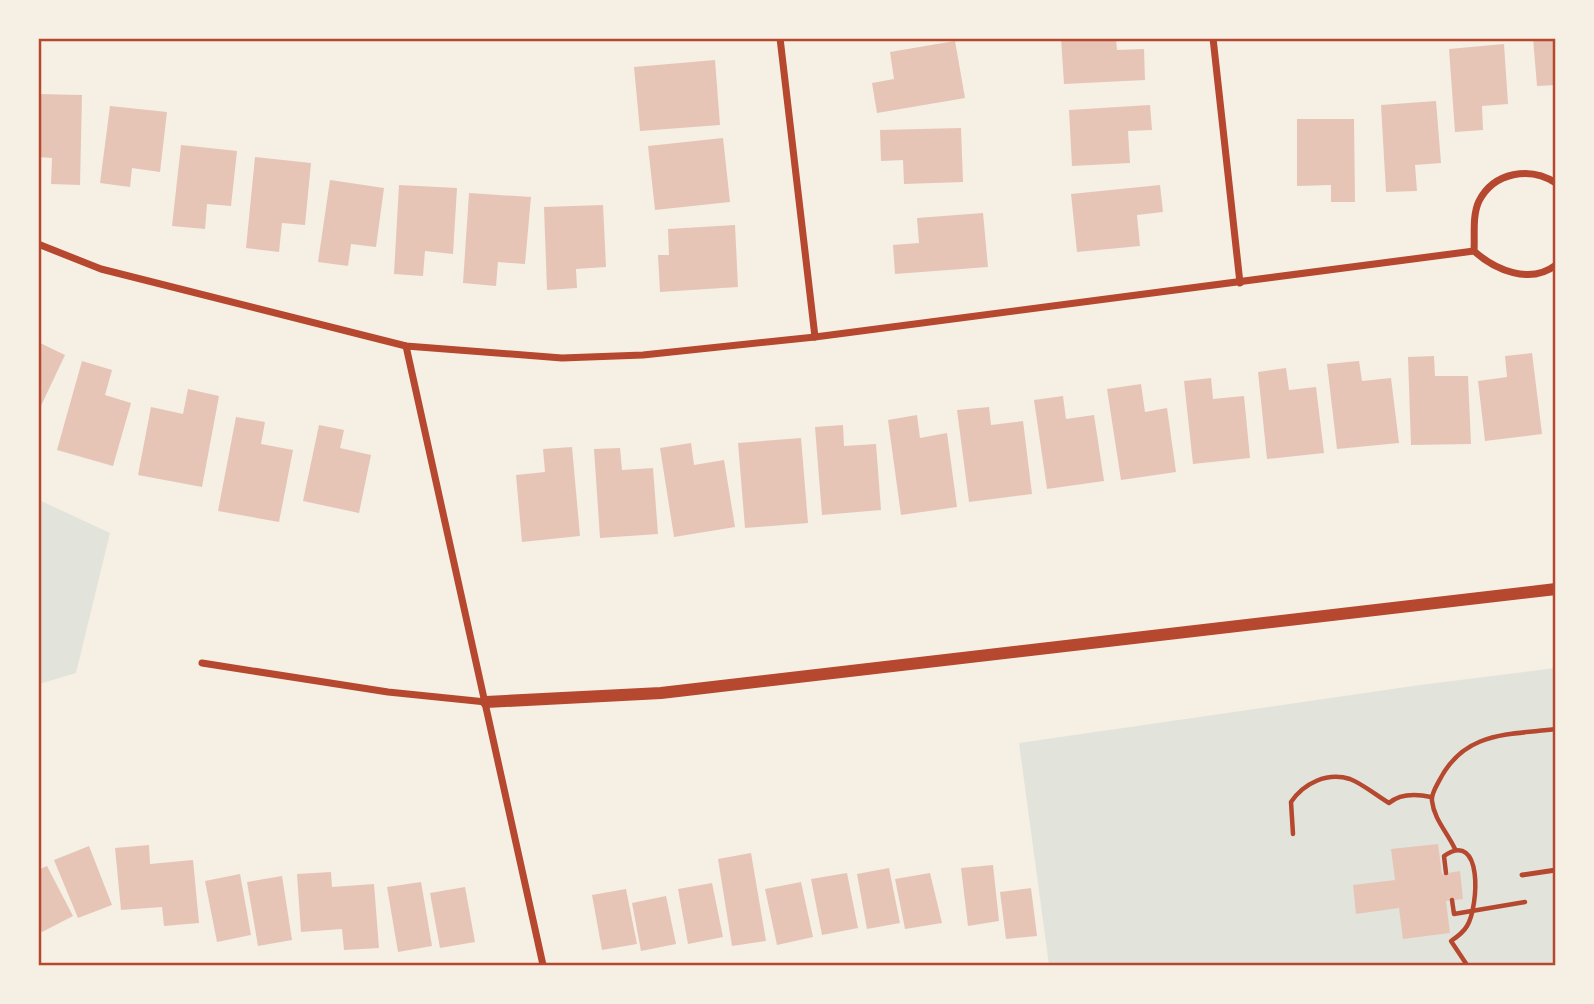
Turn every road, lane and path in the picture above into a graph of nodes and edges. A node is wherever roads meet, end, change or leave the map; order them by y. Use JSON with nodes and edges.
{"nodes":[{"id":1,"x":780,"y":38,"type":"edge"},
{"id":2,"x":1213,"y":38,"type":"edge"},
{"id":3,"x":1556,"y":183,"type":"edge"},
{"id":4,"x":38,"y":244,"type":"edge"},
{"id":5,"x":1474,"y":251,"type":"junction"},
{"id":6,"x":1556,"y":265,"type":"edge"},
{"id":7,"x":1240,"y":283,"type":"junction"},
{"id":8,"x":815,"y":337,"type":"junction"},
{"id":9,"x":406,"y":346,"type":"junction"},
{"id":10,"x":1556,"y":589,"type":"edge"},
{"id":11,"x":202,"y":663,"type":"dead end"},
{"id":12,"x":486,"y":702,"type":"junction"},
{"id":13,"x":1556,"y":729,"type":"edge"},
{"id":14,"x":1431,"y":797,"type":"junction"},
{"id":15,"x":1293,"y":834,"type":"dead end"},
{"id":16,"x":1455,"y":849,"type":"junction"},
{"id":17,"x":1556,"y":870,"type":"edge"},
{"id":18,"x":1446,"y":873,"type":"dead end"},
{"id":19,"x":1522,"y":875,"type":"dead end"},
{"id":20,"x":1452,"y":901,"type":"dead end"},
{"id":21,"x":1525,"y":902,"type":"dead end"},
{"id":22,"x":1472,"y":911,"type":"junction"},
{"id":23,"x":543,"y":965,"type":"edge"},
{"id":24,"x":1467,"y":965,"type":"edge"}],
"edges":[{"from":1,"to":8,"type":"street"},
{"from":2,"to":7,"type":"street"},
{"from":3,"to":5,"type":"street"},
{"from":4,"to":9,"type":"street"},
{"from":5,"to":6,"type":"street"},
{"from":5,"to":7,"type":"street"},
{"from":7,"to":8,"type":"street"},
{"from":8,"to":9,"type":"street"},
{"from":9,"to":12,"type":"street"},
{"from":10,"to":12,"type":"street"},
{"from":11,"to":12,"type":"street"},
{"from":12,"to":23,"type":"street"},
{"from":13,"to":14,"type":"path"},
{"from":14,"to":15,"type":"path"},
{"from":14,"to":16,"type":"path"},
{"from":16,"to":18,"type":"path"},
{"from":16,"to":22,"type":"path"},
{"from":17,"to":19,"type":"lane"},
{"from":20,"to":22,"type":"path"},
{"from":21,"to":22,"type":"path"},
{"from":22,"to":24,"type":"path"}]}
